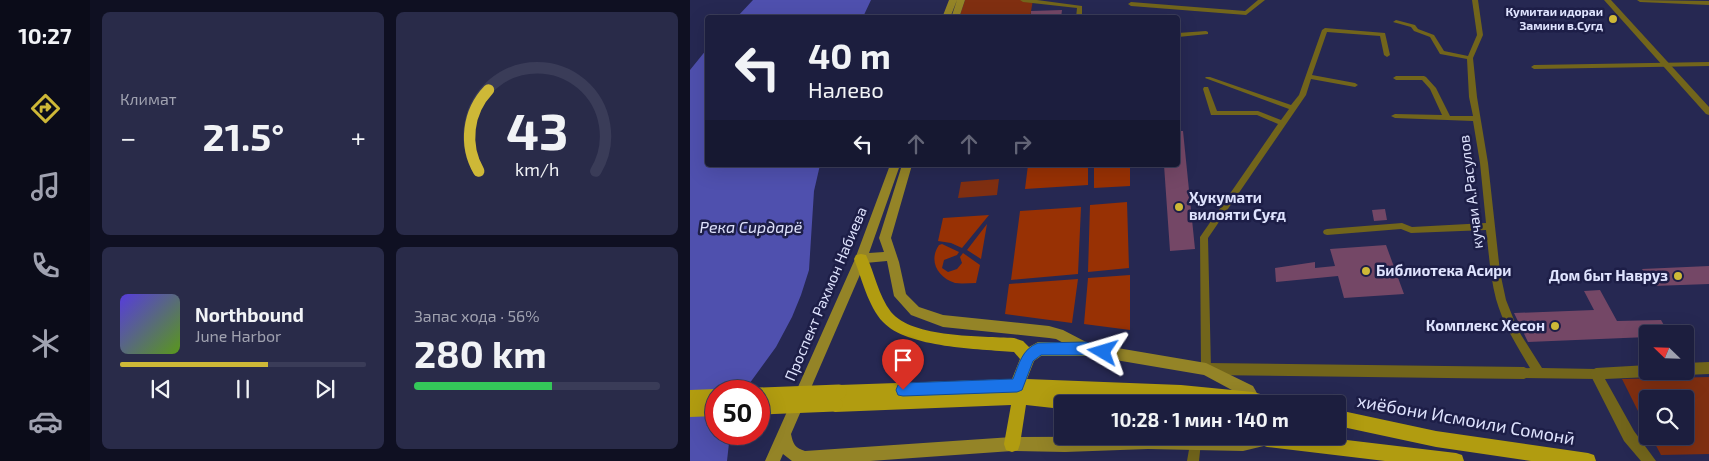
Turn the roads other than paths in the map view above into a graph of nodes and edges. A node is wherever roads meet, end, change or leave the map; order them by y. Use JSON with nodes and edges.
{"nodes":[{"id":1,"x":953,"y":0,"type":"edge"},
{"id":2,"x":961,"y":0,"type":"edge"},
{"id":3,"x":1023,"y":0,"type":"edge"},
{"id":4,"x":1262,"y":0,"type":"edge"},
{"id":5,"x":1475,"y":0,"type":"edge"},
{"id":6,"x":1607,"y":0,"type":"edge"},
{"id":7,"x":1640,"y":0,"type":"edge"},
{"id":8,"x":1709,"y":3,"type":"edge"},
{"id":9,"x":1131,"y":4,"type":"dead end"},
{"id":10,"x":947,"y":15,"type":"edge"},
{"id":11,"x":956,"y":15,"type":"edge"},
{"id":12,"x":1079,"y":15,"type":"edge"},
{"id":13,"x":1396,"y":22,"type":"dead end"},
{"id":14,"x":1325,"y":30,"type":"joint"},
{"id":15,"x":1206,"y":33,"type":"dead end"},
{"id":16,"x":1180,"y":35,"type":"edge"},
{"id":17,"x":1387,"y":55,"type":"dead end"},
{"id":18,"x":1470,"y":58,"type":"junction"},
{"id":19,"x":1709,"y":64,"type":"edge"},
{"id":20,"x":1667,"y":66,"type":"junction"},
{"id":21,"x":1534,"y":67,"type":"dead end"},
{"id":22,"x":1309,"y":76,"type":"junction"},
{"id":23,"x":1208,"y":78,"type":"dead end"},
{"id":24,"x":1396,"y":78,"type":"dead end"},
{"id":25,"x":1355,"y":85,"type":"dead end"},
{"id":26,"x":1206,"y":89,"type":"dead end"},
{"id":27,"x":1292,"y":108,"type":"junction"},
{"id":28,"x":1709,"y":112,"type":"edge"},
{"id":29,"x":1395,"y":116,"type":"dead end"},
{"id":30,"x":1447,"y":118,"type":"junction"},
{"id":31,"x":1476,"y":119,"type":"junction"},
{"id":32,"x":1282,"y":123,"type":"junction"},
{"id":33,"x":894,"y":167,"type":"edge"},
{"id":34,"x":906,"y":167,"type":"edge"},
{"id":35,"x":1490,"y":226,"type":"junction"},
{"id":36,"x":1327,"y":232,"type":"dead end"},
{"id":37,"x":890,"y":256,"type":"junction"},
{"id":38,"x":861,"y":259,"type":"junction"},
{"id":39,"x":1086,"y":348,"type":"junction"},
{"id":40,"x":1028,"y":357,"type":"junction"},
{"id":41,"x":1709,"y":368,"type":"edge"},
{"id":42,"x":1206,"y":369,"type":"junction"},
{"id":43,"x":1694,"y":369,"type":"edge"},
{"id":44,"x":1639,"y":372,"type":"edge"},
{"id":45,"x":1524,"y":373,"type":"joint"},
{"id":46,"x":1540,"y":373,"type":"junction"},
{"id":47,"x":1596,"y":374,"type":"junction"},
{"id":48,"x":1019,"y":391,"type":"junction"},
{"id":49,"x":770,"y":395,"type":"edge"},
{"id":50,"x":1202,"y":395,"type":"edge"},
{"id":51,"x":1249,"y":395,"type":"edge"},
{"id":52,"x":705,"y":397,"type":"edge"},
{"id":53,"x":690,"y":398,"type":"edge"},
{"id":54,"x":837,"y":398,"type":"junction"},
{"id":55,"x":1054,"y":398,"type":"edge"},
{"id":56,"x":770,"y":406,"type":"edge"},
{"id":57,"x":705,"y":408,"type":"edge"},
{"id":58,"x":690,"y":409,"type":"edge"},
{"id":59,"x":1346,"y":420,"type":"edge"},
{"id":60,"x":784,"y":433,"type":"junction"},
{"id":61,"x":1012,"y":444,"type":"junction"},
{"id":62,"x":1086,"y":445,"type":"edge"},
{"id":63,"x":1195,"y":445,"type":"edge"},
{"id":64,"x":1322,"y":445,"type":"edge"},
{"id":65,"x":803,"y":459,"type":"edge"},
{"id":66,"x":772,"y":461,"type":"edge"},
{"id":67,"x":1193,"y":461,"type":"edge"},
{"id":68,"x":1456,"y":461,"type":"edge"},
{"id":69,"x":1588,"y":461,"type":"edge"},
{"id":70,"x":1649,"y":461,"type":"edge"}],
"edges":[{"from":1,"to":10,"type":"main road"},
{"from":2,"to":11,"type":"main road"},
{"from":3,"to":12,"type":"street"},
{"from":4,"to":9,"type":"street"},
{"from":5,"to":18,"type":"street","name":"кучаи А.Расулов"},
{"from":6,"to":20,"type":"street"},
{"from":7,"to":8,"type":"street"},
{"from":13,"to":18,"type":"street"},
{"from":14,"to":17,"type":"street"},
{"from":14,"to":22,"type":"street"},
{"from":15,"to":16,"type":"street"},
{"from":18,"to":31,"type":"street","name":"кучаи А.Расулов"},
{"from":19,"to":20,"type":"street"},
{"from":20,"to":21,"type":"street"},
{"from":20,"to":28,"type":"street"},
{"from":22,"to":25,"type":"street"},
{"from":22,"to":27,"type":"street"},
{"from":23,"to":27,"type":"street"},
{"from":24,"to":30,"type":"street"},
{"from":26,"to":32,"type":"street"},
{"from":27,"to":32,"type":"street"},
{"from":29,"to":30,"type":"street"},
{"from":30,"to":31,"type":"street"},
{"from":31,"to":35,"type":"street","name":"кучаи А.Расулов"},
{"from":32,"to":42,"type":"street"},
{"from":33,"to":38,"type":"main road","name":"Проспект Рахмон Набиева"},
{"from":34,"to":37,"type":"main road"},
{"from":35,"to":36,"type":"street"},
{"from":35,"to":46,"type":"street","name":"кучаи А.Расулов"},
{"from":37,"to":38,"type":"main road"},
{"from":37,"to":39,"type":"main road"},
{"from":38,"to":40,"type":"main road"},
{"from":38,"to":60,"type":"main road","name":"Проспект Рахмон Набиева"},
{"from":39,"to":40,"type":"main road"},
{"from":39,"to":42,"type":"main road"},
{"from":40,"to":48,"type":"main road"},
{"from":41,"to":43,"type":"street"},
{"from":42,"to":45,"type":"street"},
{"from":42,"to":51,"type":"main road"},
{"from":44,"to":47,"type":"street"},
{"from":45,"to":46,"type":"street"},
{"from":46,"to":47,"type":"street"},
{"from":47,"to":70,"type":"street"},
{"from":48,"to":50,"type":"main road"},
{"from":48,"to":54,"type":"main road"},
{"from":48,"to":55,"type":"main road"},
{"from":48,"to":61,"type":"main road"},
{"from":49,"to":54,"type":"main road","bridge":true},
{"from":52,"to":53,"type":"main road"},
{"from":54,"to":56,"type":"main road","bridge":true},
{"from":57,"to":58,"type":"main road"},
{"from":59,"to":69,"type":"main road","name":"хиёбони Исмоили Сомонӣ"},
{"from":60,"to":65,"type":"main road"},
{"from":60,"to":66,"type":"main road","name":"Проспект Рахмон Набиева"},
{"from":61,"to":62,"type":"main road"},
{"from":61,"to":65,"type":"main road"},
{"from":63,"to":67,"type":"street"},
{"from":64,"to":68,"type":"main road"}]}
